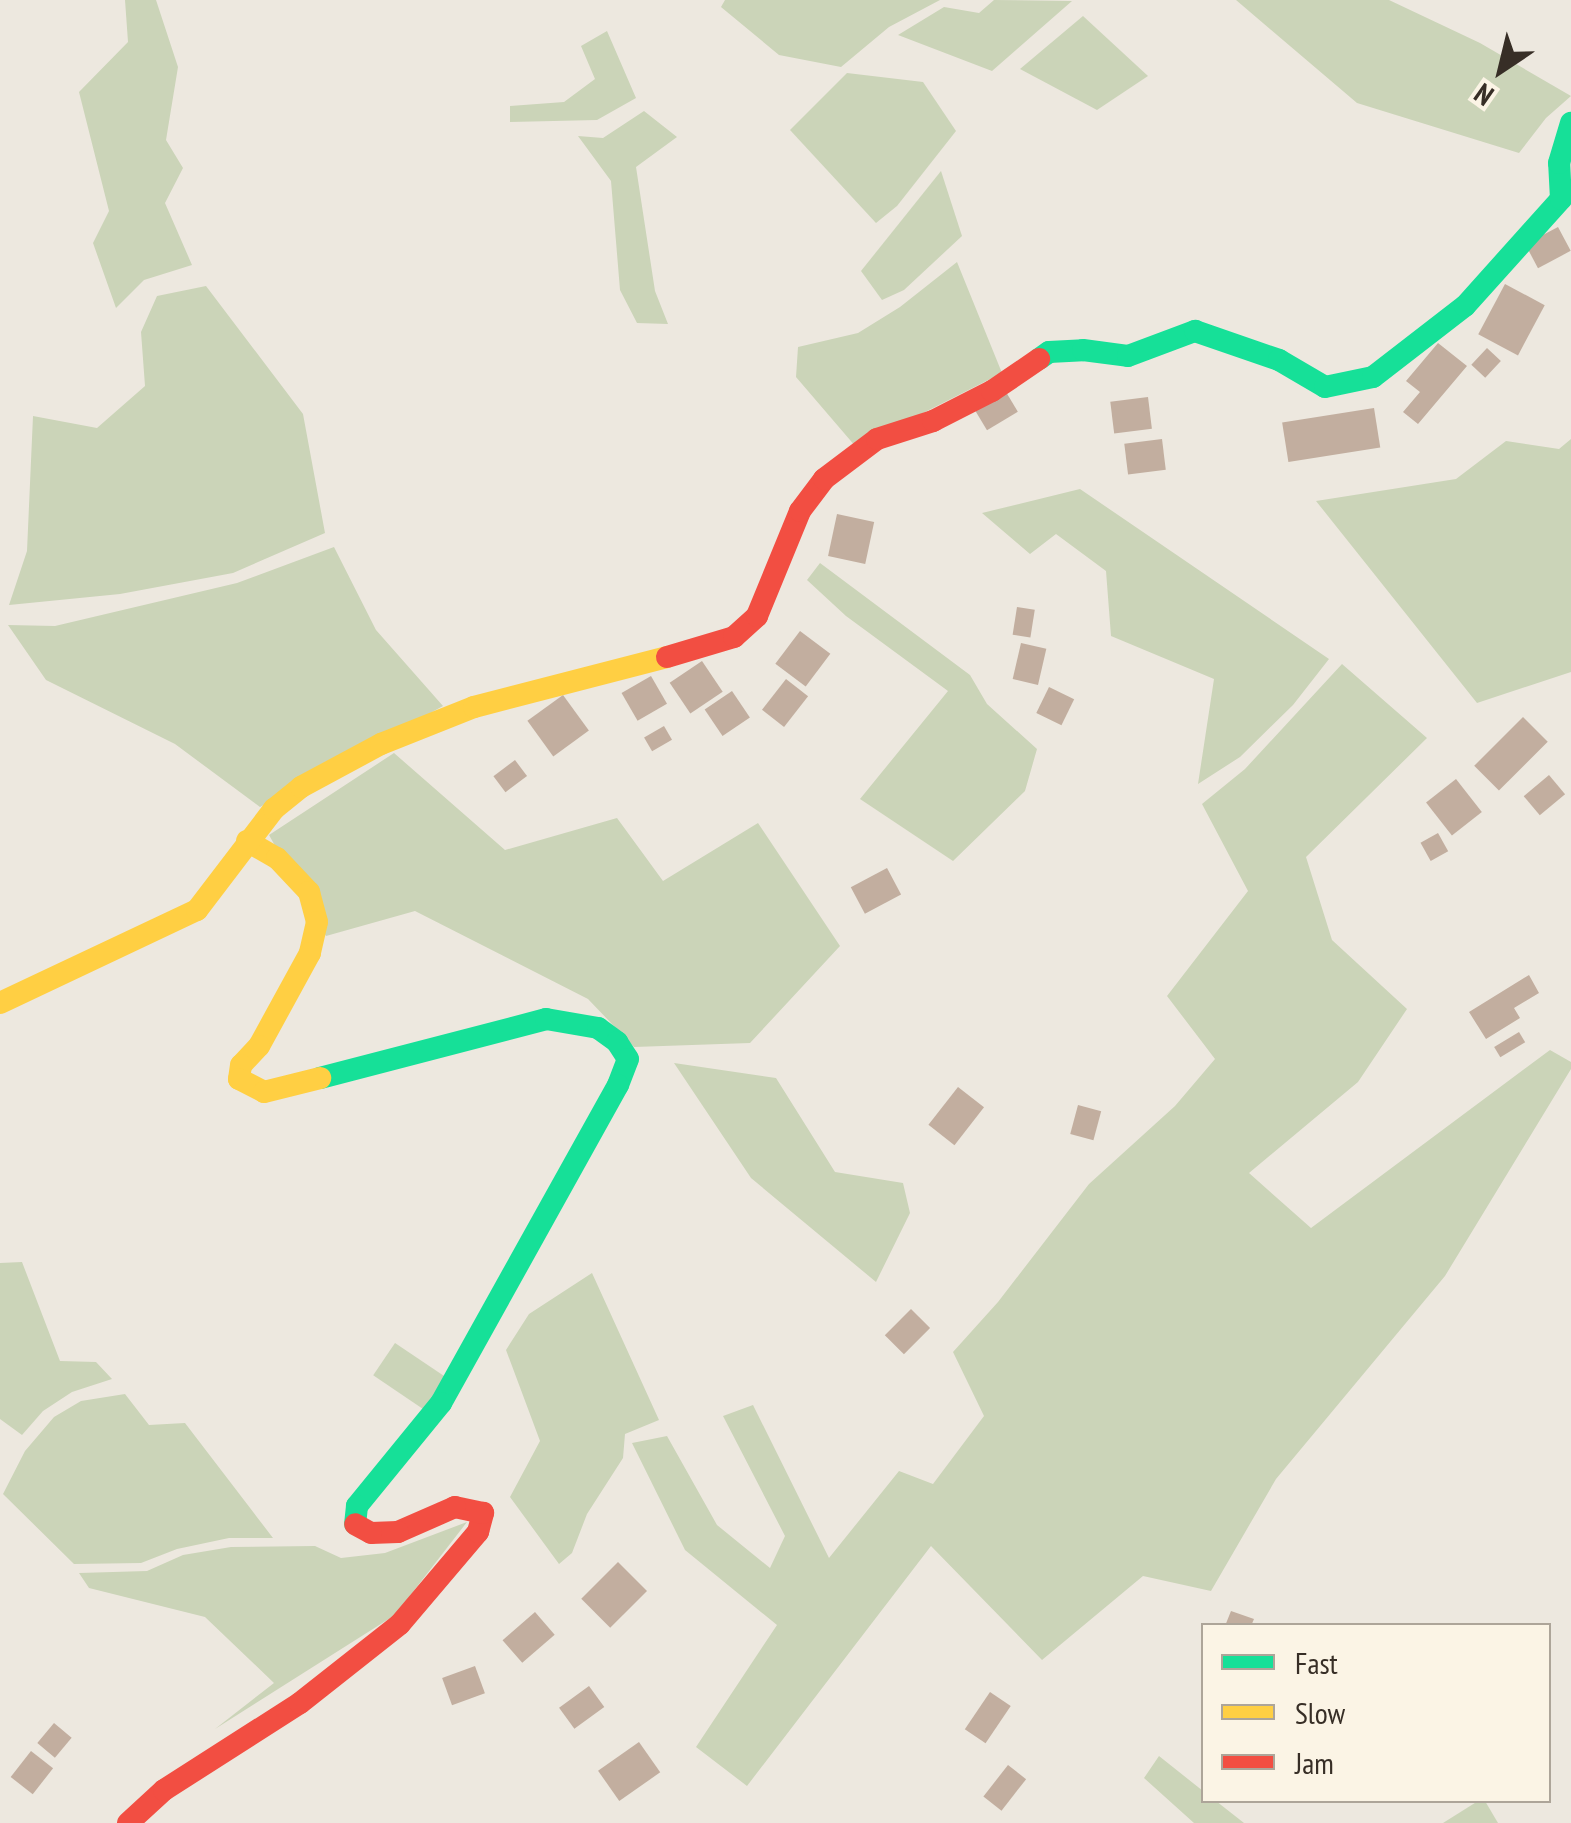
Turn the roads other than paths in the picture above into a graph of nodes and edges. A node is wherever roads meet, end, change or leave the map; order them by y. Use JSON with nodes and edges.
{"nodes":[{"id":1,"x":1571,"y":124,"type":"edge"},
{"id":2,"x":247,"y":841,"type":"junction"},
{"id":3,"x":0,"y":1003,"type":"edge"},
{"id":4,"x":128,"y":1823,"type":"edge"}],
"edges":[{"from":1,"to":2,"type":"street"},
{"from":2,"to":3,"type":"street"},
{"from":2,"to":4,"type":"street"}]}
